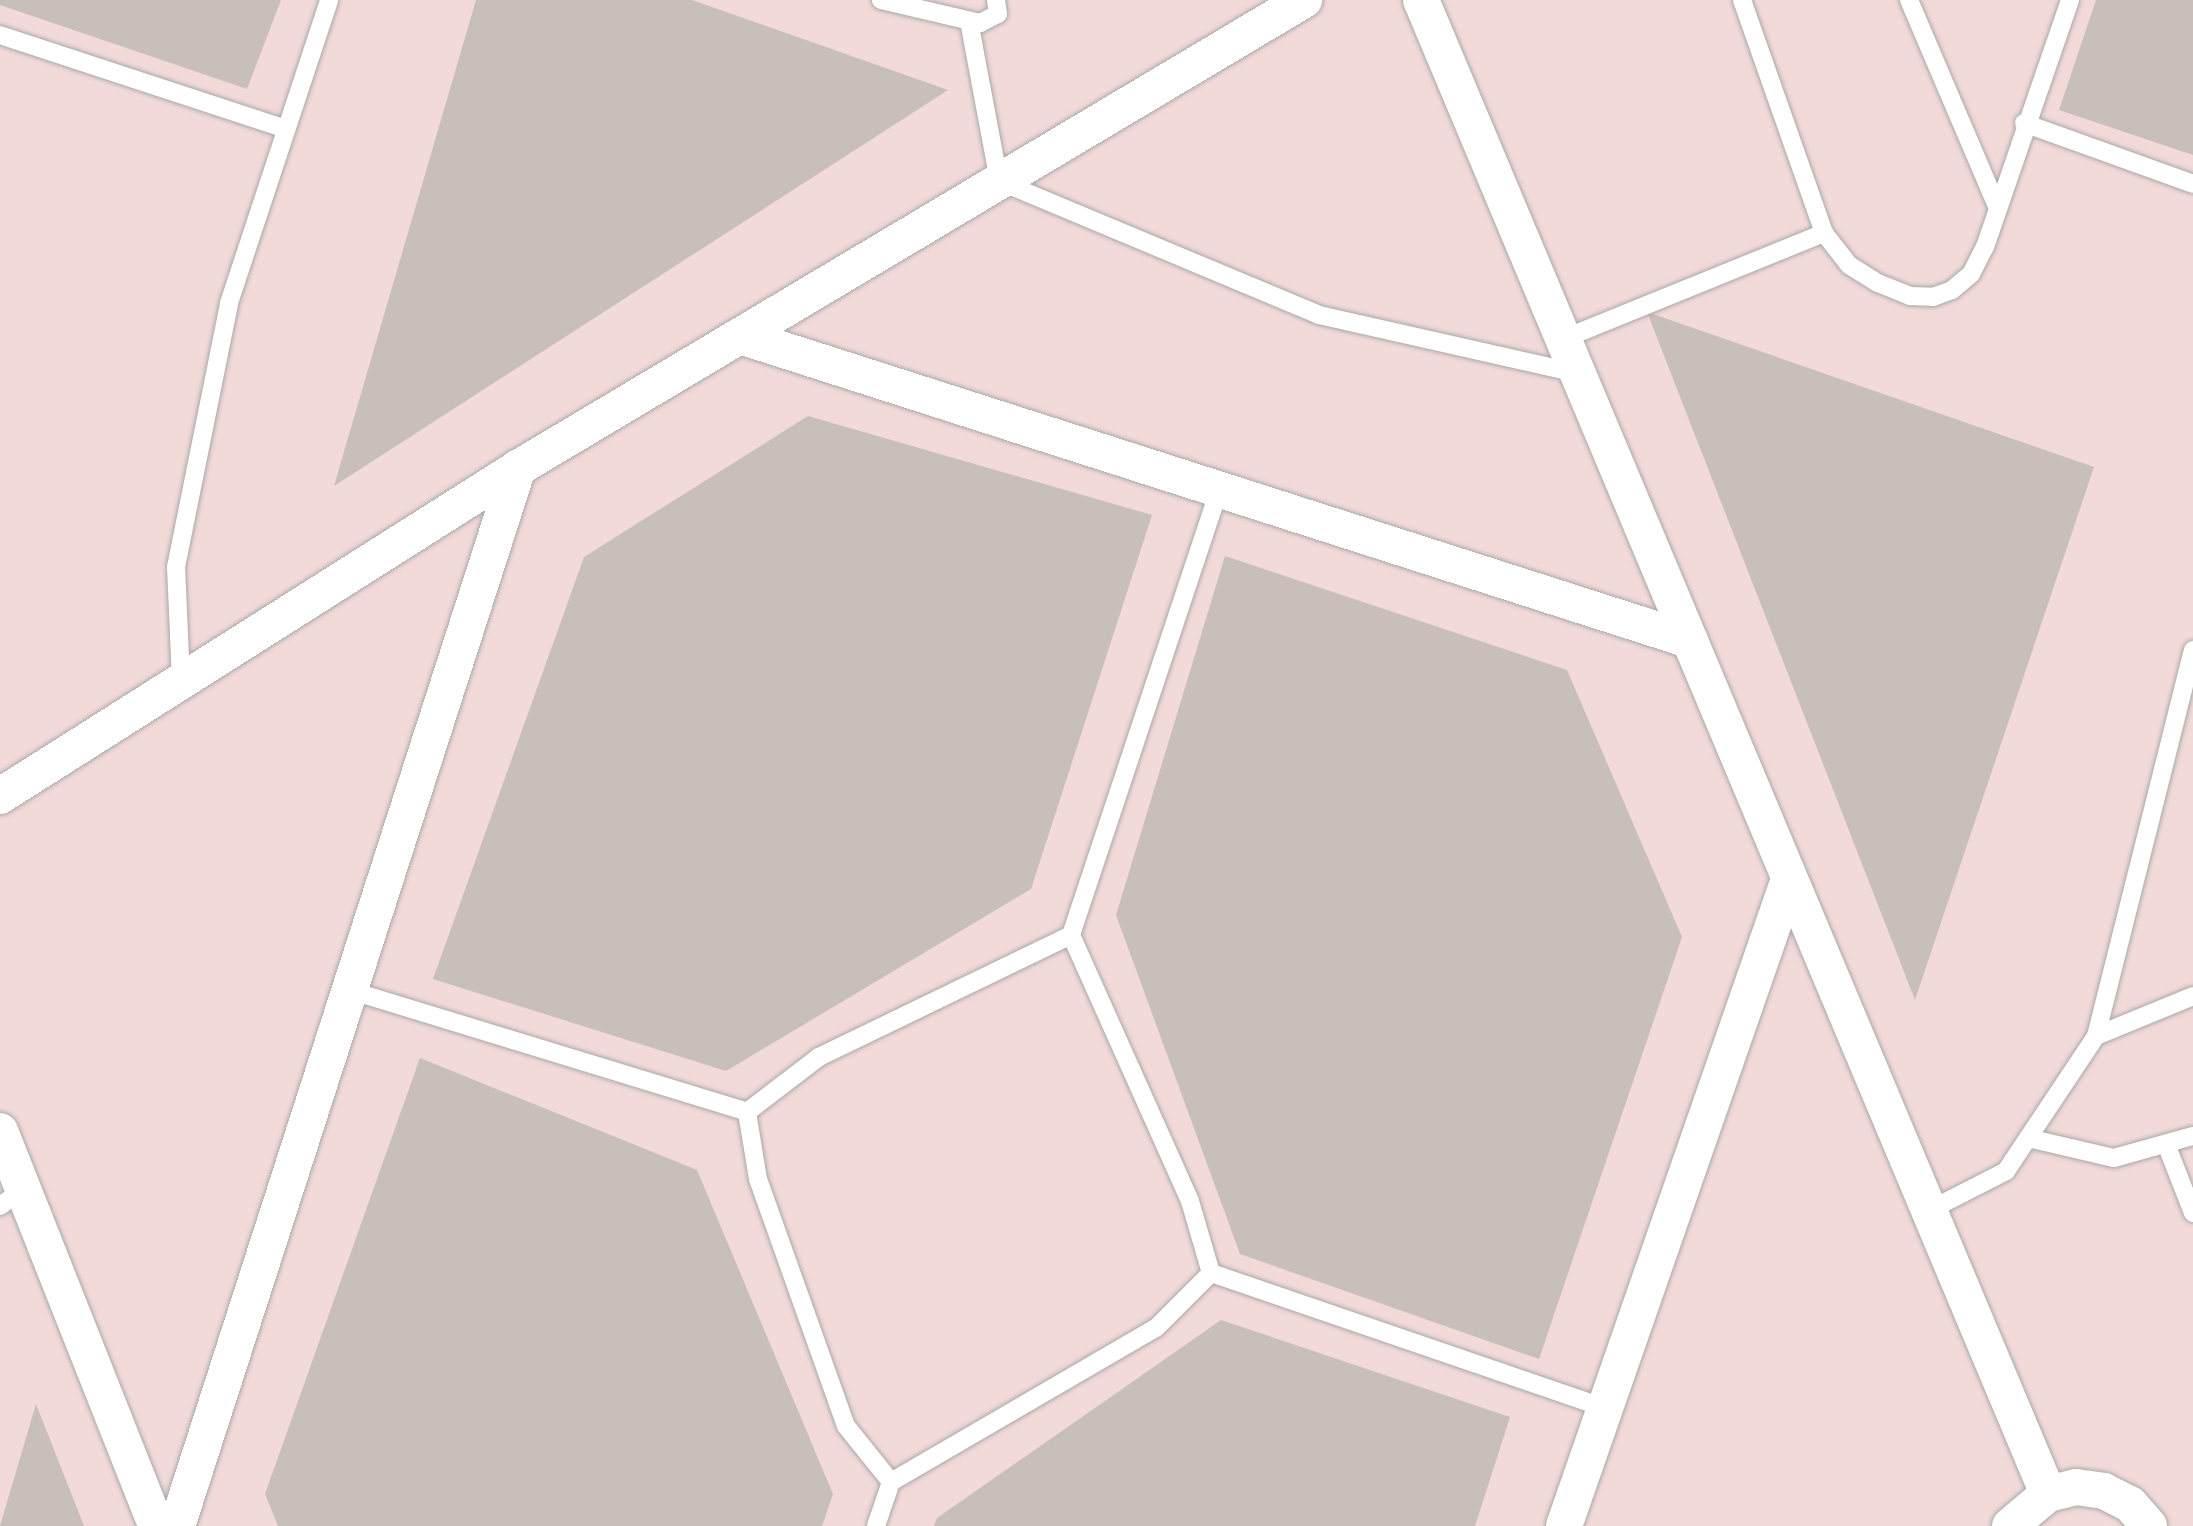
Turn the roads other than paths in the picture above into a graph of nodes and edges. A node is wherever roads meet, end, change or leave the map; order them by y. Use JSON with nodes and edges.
{"nodes":[{"id":1,"x":329,"y":0,"type":"edge"},
{"id":2,"x":881,"y":0,"type":"edge"},
{"id":3,"x":996,"y":0,"type":"edge"},
{"id":4,"x":1304,"y":0,"type":"edge"},
{"id":5,"x":1421,"y":0,"type":"edge"},
{"id":6,"x":1742,"y":0,"type":"edge"},
{"id":7,"x":1909,"y":0,"type":"edge"},
{"id":8,"x":2070,"y":0,"type":"edge"},
{"id":9,"x":969,"y":21,"type":"junction"},
{"id":10,"x":0,"y":35,"type":"edge"},
{"id":11,"x":2024,"y":123,"type":"junction"},
{"id":12,"x":286,"y":129,"type":"junction"},
{"id":13,"x":999,"y":181,"type":"junction"},
{"id":14,"x":2193,"y":184,"type":"edge"},
{"id":15,"x":1998,"y":209,"type":"junction"},
{"id":16,"x":1824,"y":233,"type":"junction"},
{"id":17,"x":740,"y":336,"type":"junction"},
{"id":18,"x":1563,"y":339,"type":"junction"},
{"id":19,"x":1577,"y":373,"type":"junction"},
{"id":20,"x":518,"y":468,"type":"junction"},
{"id":21,"x":1219,"y":490,"type":"junction"},
{"id":22,"x":1689,"y":640,"type":"junction"},
{"id":23,"x":2193,"y":650,"type":"edge"},
{"id":24,"x":181,"y":681,"type":"junction"},
{"id":25,"x":0,"y":796,"type":"edge"},
{"id":26,"x":1788,"y":882,"type":"junction"},
{"id":27,"x":1071,"y":935,"type":"junction"},
{"id":28,"x":349,"y":990,"type":"junction"},
{"id":29,"x":2193,"y":996,"type":"edge"},
{"id":30,"x":2096,"y":1036,"type":"junction"},
{"id":31,"x":747,"y":1112,"type":"junction"},
{"id":32,"x":0,"y":1131,"type":"edge"},
{"id":33,"x":2193,"y":1136,"type":"edge"},
{"id":34,"x":2028,"y":1138,"type":"junction"},
{"id":35,"x":2166,"y":1144,"type":"junction"},
{"id":36,"x":11,"y":1198,"type":"edge"},
{"id":37,"x":1928,"y":1211,"type":"junction"},
{"id":38,"x":2193,"y":1213,"type":"edge"},
{"id":39,"x":1211,"y":1273,"type":"junction"},
{"id":40,"x":1605,"y":1408,"type":"junction"},
{"id":41,"x":891,"y":1482,"type":"junction"},
{"id":42,"x":2048,"y":1494,"type":"junction"},
{"id":43,"x":156,"y":1526,"type":"edge"},
{"id":44,"x":177,"y":1526,"type":"edge"},
{"id":45,"x":876,"y":1526,"type":"edge"},
{"id":46,"x":1564,"y":1526,"type":"edge"},
{"id":47,"x":2010,"y":1526,"type":"edge"},
{"id":48,"x":2149,"y":1526,"type":"edge"}],
"edges":[{"from":1,"to":12,"type":"lane"},
{"from":2,"to":9,"type":"lane"},
{"from":3,"to":9,"type":"lane"},
{"from":4,"to":13,"type":"street"},
{"from":5,"to":18,"type":"street"},
{"from":6,"to":16,"type":"lane"},
{"from":7,"to":15,"type":"lane"},
{"from":8,"to":11,"type":"lane"},
{"from":9,"to":13,"type":"lane"},
{"from":10,"to":12,"type":"lane"},
{"from":11,"to":14,"type":"lane"},
{"from":11,"to":15,"type":"lane"},
{"from":12,"to":24,"type":"lane"},
{"from":13,"to":17,"type":"street"},
{"from":13,"to":19,"type":"lane"},
{"from":15,"to":16,"type":"lane"},
{"from":16,"to":18,"type":"lane"},
{"from":17,"to":20,"type":"street"},
{"from":17,"to":21,"type":"street"},
{"from":18,"to":19,"type":"street"},
{"from":19,"to":22,"type":"street"},
{"from":20,"to":24,"type":"street"},
{"from":20,"to":28,"type":"street"},
{"from":21,"to":22,"type":"street"},
{"from":21,"to":27,"type":"lane"},
{"from":22,"to":26,"type":"street"},
{"from":23,"to":30,"type":"lane"},
{"from":24,"to":25,"type":"street"},
{"from":26,"to":37,"type":"street"},
{"from":26,"to":40,"type":"street"},
{"from":27,"to":31,"type":"lane"},
{"from":27,"to":39,"type":"lane"},
{"from":28,"to":31,"type":"lane"},
{"from":28,"to":44,"type":"street"},
{"from":29,"to":30,"type":"lane"},
{"from":30,"to":34,"type":"lane"},
{"from":31,"to":41,"type":"lane"},
{"from":32,"to":36,"type":"street"},
{"from":33,"to":35,"type":"lane"},
{"from":34,"to":35,"type":"lane"},
{"from":34,"to":37,"type":"lane"},
{"from":35,"to":38,"type":"lane"},
{"from":36,"to":43,"type":"street"},
{"from":37,"to":42,"type":"street"},
{"from":39,"to":40,"type":"lane"},
{"from":39,"to":41,"type":"lane"},
{"from":40,"to":46,"type":"street"},
{"from":41,"to":45,"type":"lane"},
{"from":42,"to":47,"type":"street"},
{"from":42,"to":48,"type":"street"}]}
